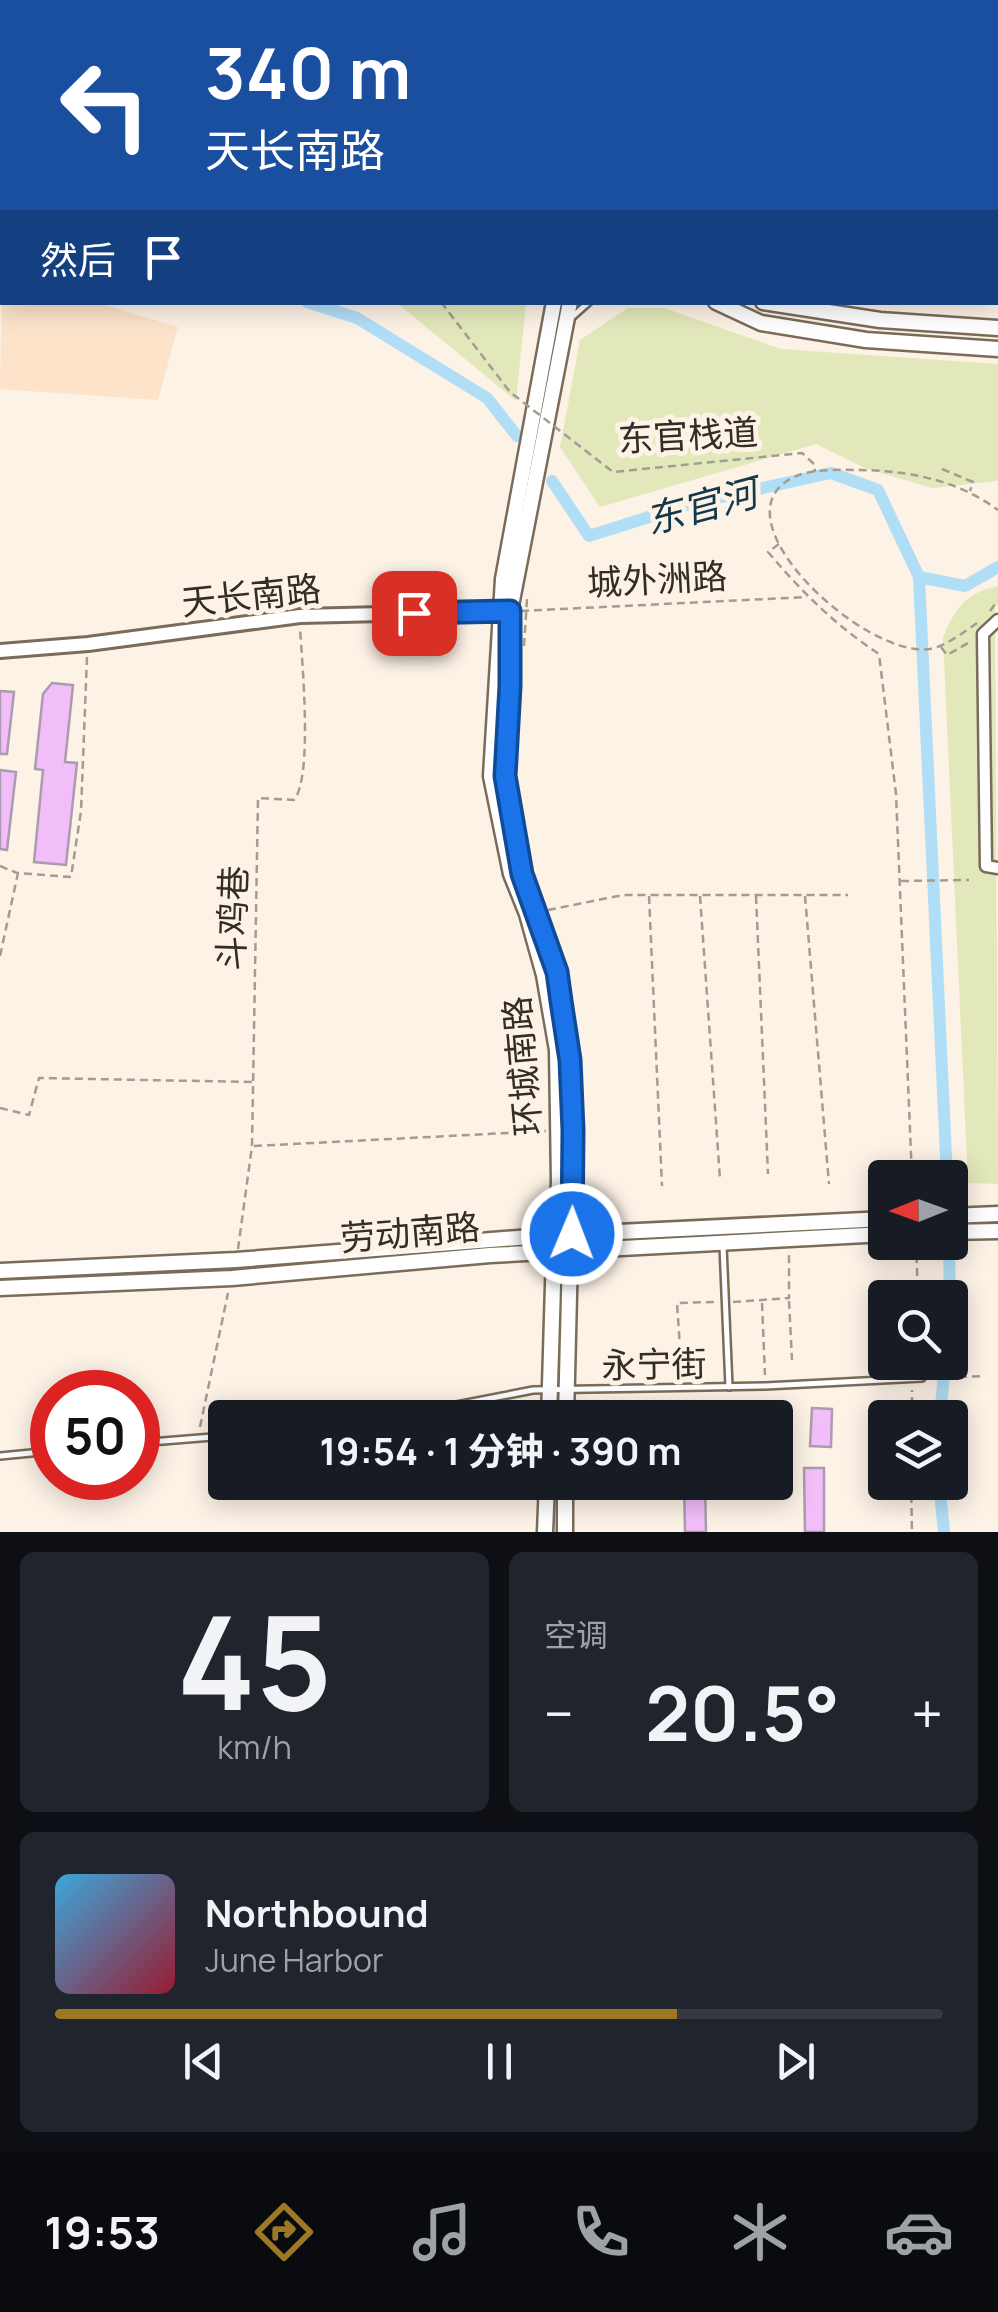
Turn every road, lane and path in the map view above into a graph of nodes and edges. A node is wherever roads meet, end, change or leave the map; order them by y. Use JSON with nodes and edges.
{"nodes":[{"id":1,"x":443,"y":305,"type":"edge"},
{"id":2,"x":554,"y":305,"type":"edge"},
{"id":3,"x":569,"y":305,"type":"edge"},
{"id":4,"x":586,"y":305,"type":"edge"},
{"id":5,"x":722,"y":305,"type":"edge"},
{"id":6,"x":782,"y":305,"type":"edge"},
{"id":7,"x":565,"y":324,"type":"junction"},
{"id":8,"x":998,"y":328,"type":"edge"},
{"id":9,"x":998,"y":349,"type":"edge"},
{"id":10,"x":942,"y":469,"type":"dead end"},
{"id":11,"x":815,"y":472,"type":"junction"},
{"id":12,"x":969,"y":493,"type":"junction"},
{"id":13,"x":998,"y":510,"type":"edge"},
{"id":14,"x":780,"y":544,"type":"junction"},
{"id":15,"x":527,"y":596,"type":"dead end"},
{"id":16,"x":807,"y":597,"type":"junction"},
{"id":17,"x":998,"y":600,"type":"edge"},
{"id":18,"x":512,"y":611,"type":"junction"},
{"id":19,"x":300,"y":616,"type":"junction"},
{"id":20,"x":998,"y":620,"type":"edge"},
{"id":21,"x":984,"y":634,"type":"junction"},
{"id":22,"x":88,"y":644,"type":"junction"},
{"id":23,"x":940,"y":646,"type":"junction"},
{"id":24,"x":0,"y":650,"type":"edge"},
{"id":25,"x":524,"y":660,"type":"dead end"},
{"id":26,"x":0,"y":866,"type":"edge"},
{"id":27,"x":996,"y":868,"type":"edge"},
{"id":28,"x":18,"y":873,"type":"junction"},
{"id":29,"x":969,"y":880,"type":"dead end"},
{"id":30,"x":900,"y":882,"type":"junction"},
{"id":31,"x":649,"y":895,"type":"junction"},
{"id":32,"x":700,"y":895,"type":"junction"},
{"id":33,"x":756,"y":895,"type":"junction"},
{"id":34,"x":805,"y":895,"type":"junction"},
{"id":35,"x":848,"y":895,"type":"dead end"},
{"id":36,"x":538,"y":912,"type":"junction"},
{"id":37,"x":0,"y":956,"type":"edge"},
{"id":38,"x":254,"y":1082,"type":"junction"},
{"id":39,"x":0,"y":1108,"type":"edge"},
{"id":40,"x":559,"y":1131,"type":"junction"},
{"id":41,"x":252,"y":1146,"type":"junction"},
{"id":42,"x":911,"y":1160,"type":"edge"},
{"id":43,"x":768,"y":1174,"type":"dead end"},
{"id":44,"x":720,"y":1179,"type":"dead end"},
{"id":45,"x":830,"y":1184,"type":"dead end"},
{"id":46,"x":662,"y":1186,"type":"dead end"},
{"id":47,"x":998,"y":1214,"type":"edge"},
{"id":48,"x":868,"y":1220,"type":"edge"},
{"id":49,"x":968,"y":1224,"type":"joint"},
{"id":50,"x":998,"y":1231,"type":"edge"},
{"id":51,"x":868,"y":1234,"type":"edge"},
{"id":52,"x":564,"y":1235,"type":"junction"},
{"id":53,"x":788,"y":1236,"type":"junction"},
{"id":54,"x":723,"y":1241,"type":"junction"},
{"id":55,"x":570,"y":1251,"type":"junction"},
{"id":56,"x":554,"y":1252,"type":"junction"},
{"id":57,"x":236,"y":1260,"type":"junction"},
{"id":58,"x":0,"y":1271,"type":"edge"},
{"id":59,"x":232,"y":1278,"type":"junction"},
{"id":60,"x":0,"y":1288,"type":"edge"},
{"id":61,"x":789,"y":1298,"type":"junction"},
{"id":62,"x":762,"y":1300,"type":"junction"},
{"id":63,"x":725,"y":1302,"type":"junction"},
{"id":64,"x":792,"y":1360,"type":"dead end"},
{"id":65,"x":985,"y":1376,"type":"dead end"},
{"id":66,"x":968,"y":1377,"type":"edge"},
{"id":67,"x":883,"y":1380,"type":"edge"},
{"id":68,"x":765,"y":1386,"type":"junction"},
{"id":69,"x":730,"y":1388,"type":"junction"},
{"id":70,"x":682,"y":1389,"type":"junction"},
{"id":71,"x":550,"y":1391,"type":"junction"},
{"id":72,"x":566,"y":1391,"type":"junction"},
{"id":73,"x":482,"y":1400,"type":"edge"},
{"id":74,"x":550,"y":1400,"type":"edge"},
{"id":75,"x":566,"y":1400,"type":"edge"},
{"id":76,"x":208,"y":1437,"type":"edge"},
{"id":77,"x":197,"y":1438,"type":"junction"},
{"id":78,"x":160,"y":1441,"type":"edge"},
{"id":79,"x":30,"y":1453,"type":"edge"},
{"id":80,"x":0,"y":1456,"type":"edge"},
{"id":81,"x":546,"y":1500,"type":"edge"},
{"id":82,"x":566,"y":1500,"type":"edge"},
{"id":83,"x":911,"y":1500,"type":"edge"},
{"id":84,"x":545,"y":1532,"type":"edge"},
{"id":85,"x":565,"y":1532,"type":"edge"},
{"id":86,"x":912,"y":1532,"type":"edge"}],
"edges":[{"from":1,"to":11,"type":"path","name":"东官栈道","bridge":true},
{"from":2,"to":18,"type":"main road","name":"环城南路"},
{"from":3,"to":7,"type":"main road"},
{"from":4,"to":7,"type":"lane"},
{"from":5,"to":9,"type":"main road"},
{"from":6,"to":8,"type":"main road"},
{"from":7,"to":18,"type":"main road"},
{"from":10,"to":12,"type":"path"},
{"from":11,"to":12,"type":"path"},
{"from":11,"to":14,"type":"path"},
{"from":12,"to":13,"type":"path"},
{"from":14,"to":16,"type":"path"},
{"from":14,"to":23,"type":"path"},
{"from":15,"to":18,"type":"path"},
{"from":16,"to":18,"type":"path","name":"城外洲路"},
{"from":16,"to":30,"type":"path"},
{"from":17,"to":23,"type":"path"},
{"from":18,"to":19,"type":"street","name":"天长南路"},
{"from":18,"to":25,"type":"path"},
{"from":18,"to":36,"type":"main road"},
{"from":18,"to":40,"type":"main road","name":"环城南路"},
{"from":19,"to":22,"type":"street","name":"天长南路"},
{"from":19,"to":38,"type":"path","name":"斗鸡巷"},
{"from":20,"to":21,"type":"street"},
{"from":21,"to":23,"type":"path"},
{"from":21,"to":27,"type":"street"},
{"from":22,"to":24,"type":"street","name":"天长南路"},
{"from":22,"to":28,"type":"path"},
{"from":26,"to":28,"type":"path"},
{"from":28,"to":37,"type":"path"},
{"from":29,"to":30,"type":"path"},
{"from":30,"to":42,"type":"path"},
{"from":31,"to":32,"type":"path"},
{"from":31,"to":36,"type":"path"},
{"from":31,"to":46,"type":"path"},
{"from":32,"to":33,"type":"path"},
{"from":32,"to":44,"type":"path"},
{"from":33,"to":34,"type":"path"},
{"from":33,"to":43,"type":"path"},
{"from":34,"to":35,"type":"path"},
{"from":34,"to":45,"type":"path"},
{"from":36,"to":52,"type":"main road"},
{"from":38,"to":39,"type":"path"},
{"from":38,"to":41,"type":"path","name":"斗鸡巷"},
{"from":40,"to":41,"type":"path"},
{"from":40,"to":52,"type":"main road","name":"环城南路"},
{"from":41,"to":57,"type":"path","name":"斗鸡巷"},
{"from":47,"to":49,"type":"main road"},
{"from":48,"to":52,"type":"main road","name":"劳动南路"},
{"from":49,"to":50,"type":"main road"},
{"from":51,"to":53,"type":"main road","name":"劳动南路"},
{"from":52,"to":55,"type":"main road"},
{"from":52,"to":56,"type":"main road","name":"环城南路"},
{"from":52,"to":57,"type":"main road","name":"劳动南路"},
{"from":53,"to":54,"type":"main road","name":"劳动南路"},
{"from":53,"to":61,"type":"path"},
{"from":54,"to":55,"type":"main road","name":"劳动南路"},
{"from":54,"to":63,"type":"lane"},
{"from":55,"to":56,"type":"main road","name":"劳动南路"},
{"from":55,"to":72,"type":"main road"},
{"from":56,"to":59,"type":"main road","name":"劳动南路"},
{"from":56,"to":71,"type":"main road","name":"环城南路"},
{"from":57,"to":58,"type":"main road","name":"劳动南路"},
{"from":59,"to":60,"type":"main road","name":"劳动南路"},
{"from":59,"to":77,"type":"path"},
{"from":61,"to":62,"type":"path"},
{"from":61,"to":64,"type":"path"},
{"from":62,"to":63,"type":"path"},
{"from":62,"to":68,"type":"path"},
{"from":63,"to":69,"type":"lane"},
{"from":63,"to":70,"type":"path"},
{"from":65,"to":66,"type":"path"},
{"from":67,"to":68,"type":"lane","name":"永宁街"},
{"from":68,"to":69,"type":"lane","name":"永宁街"},
{"from":69,"to":70,"type":"lane","name":"永宁街"},
{"from":70,"to":72,"type":"lane","name":"永宁街"},
{"from":71,"to":72,"type":"lane","name":"永宁街"},
{"from":71,"to":73,"type":"lane","name":"永宁街"},
{"from":71,"to":74,"type":"main road","name":"环城南路"},
{"from":72,"to":75,"type":"main road"},
{"from":76,"to":77,"type":"lane"},
{"from":77,"to":78,"type":"lane"},
{"from":79,"to":80,"type":"lane"},
{"from":81,"to":84,"type":"main road"},
{"from":82,"to":85,"type":"main road"},
{"from":83,"to":86,"type":"path"}]}
